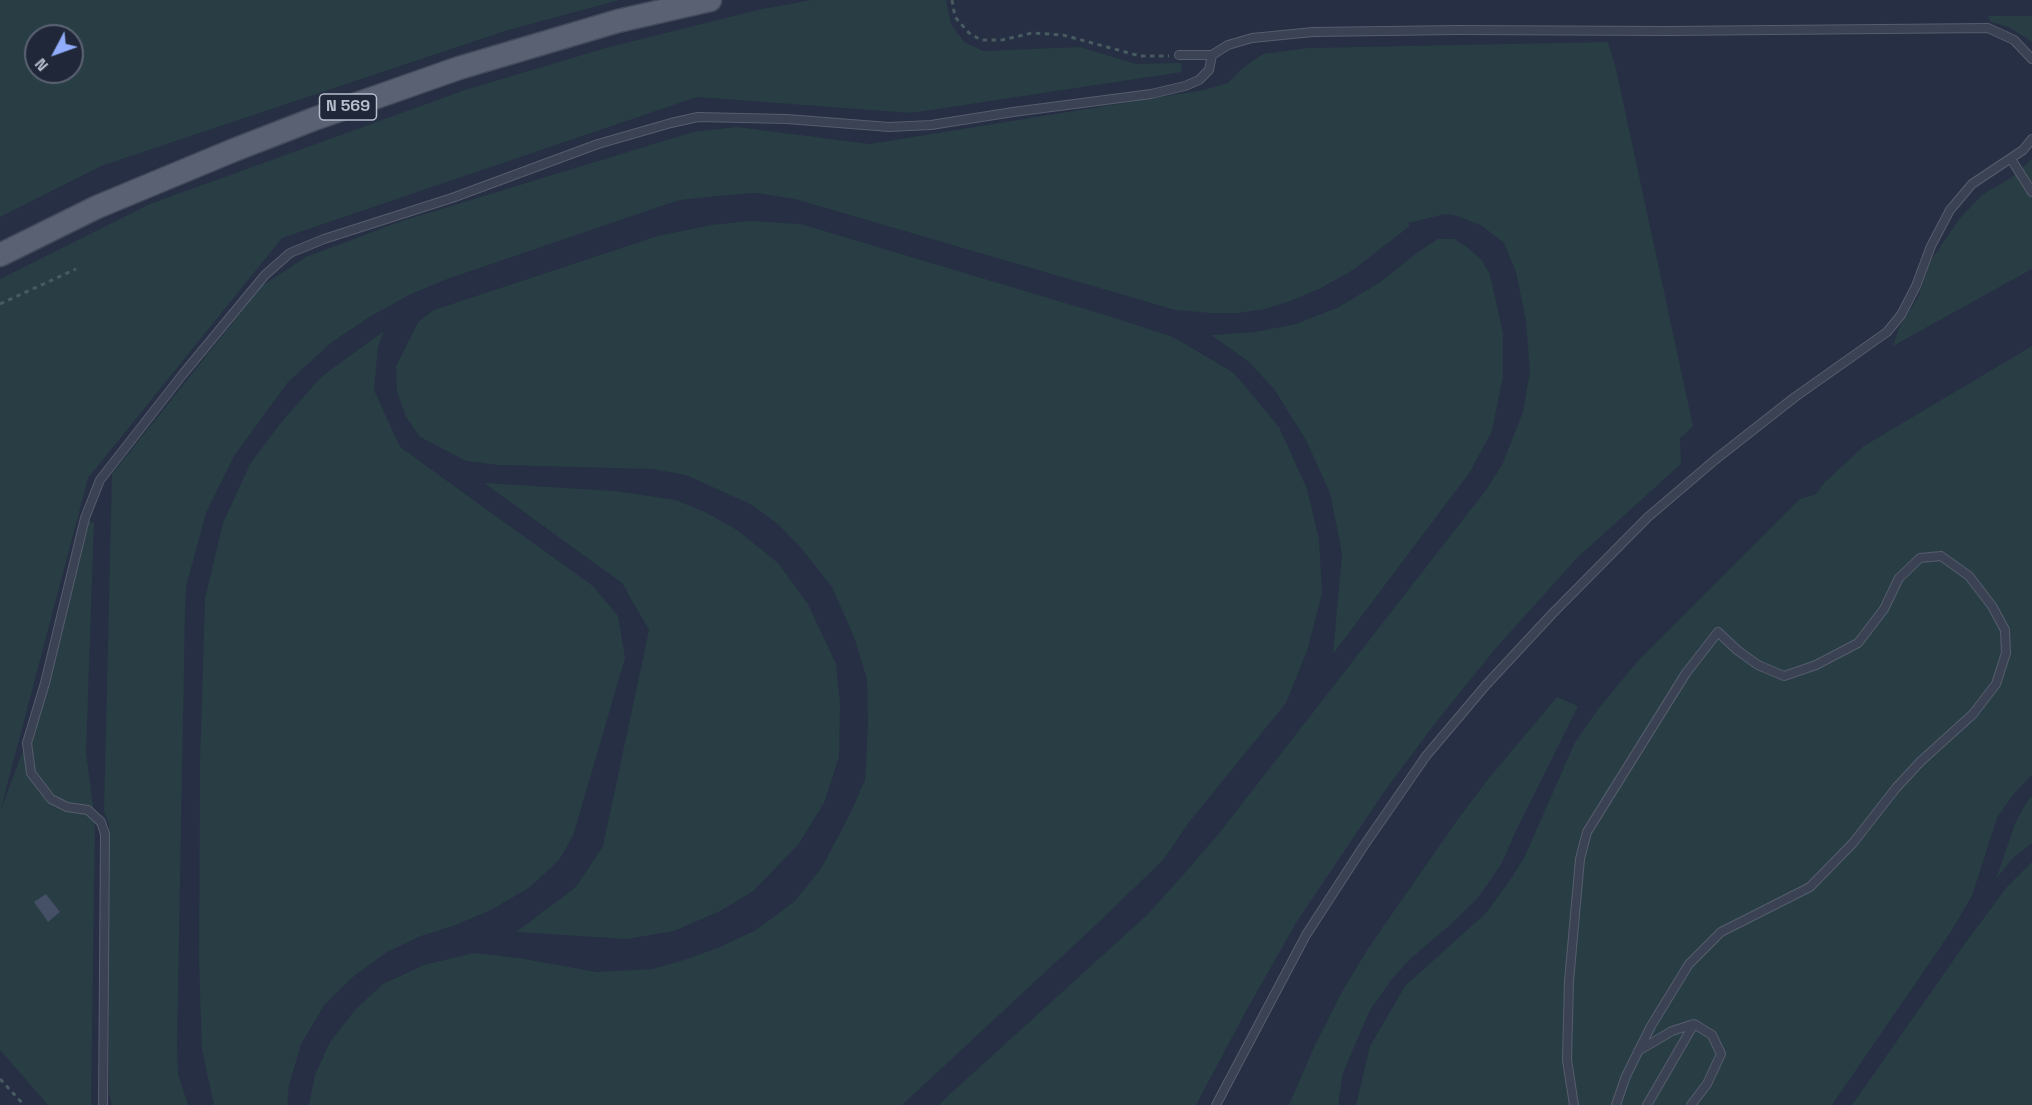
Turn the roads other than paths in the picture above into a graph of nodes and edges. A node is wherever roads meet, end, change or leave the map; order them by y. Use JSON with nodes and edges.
{"nodes":[{"id":1,"x":710,"y":0,"type":"edge"},
{"id":2,"x":1212,"y":55,"type":"junction"},
{"id":3,"x":1179,"y":56,"type":"road end"},
{"id":4,"x":2032,"y":59,"type":"edge"},
{"id":5,"x":2032,"y":139,"type":"edge"},
{"id":6,"x":2011,"y":159,"type":"junction"},
{"id":7,"x":2032,"y":192,"type":"edge"},
{"id":8,"x":0,"y":255,"type":"edge"},
{"id":9,"x":1694,"y":1024,"type":"junction"},
{"id":10,"x":1638,"y":1051,"type":"junction"},
{"id":11,"x":103,"y":1105,"type":"edge"},
{"id":12,"x":1216,"y":1105,"type":"edge"},
{"id":13,"x":1574,"y":1105,"type":"edge"},
{"id":14,"x":1616,"y":1105,"type":"edge"},
{"id":15,"x":1647,"y":1105,"type":"edge"},
{"id":16,"x":1691,"y":1105,"type":"edge"}],
"edges":[{"from":1,"to":8,"type":"main road","number":"N 569"},
{"from":2,"to":3,"type":"lane"},
{"from":2,"to":4,"type":"lane"},
{"from":2,"to":11,"type":"lane"},
{"from":5,"to":6,"type":"lane"},
{"from":6,"to":7,"type":"lane"},
{"from":6,"to":12,"type":"lane"},
{"from":9,"to":10,"type":"lane"},
{"from":9,"to":15,"type":"lane"},
{"from":9,"to":16,"type":"lane"},
{"from":10,"to":13,"type":"lane"},
{"from":10,"to":14,"type":"lane"}]}
